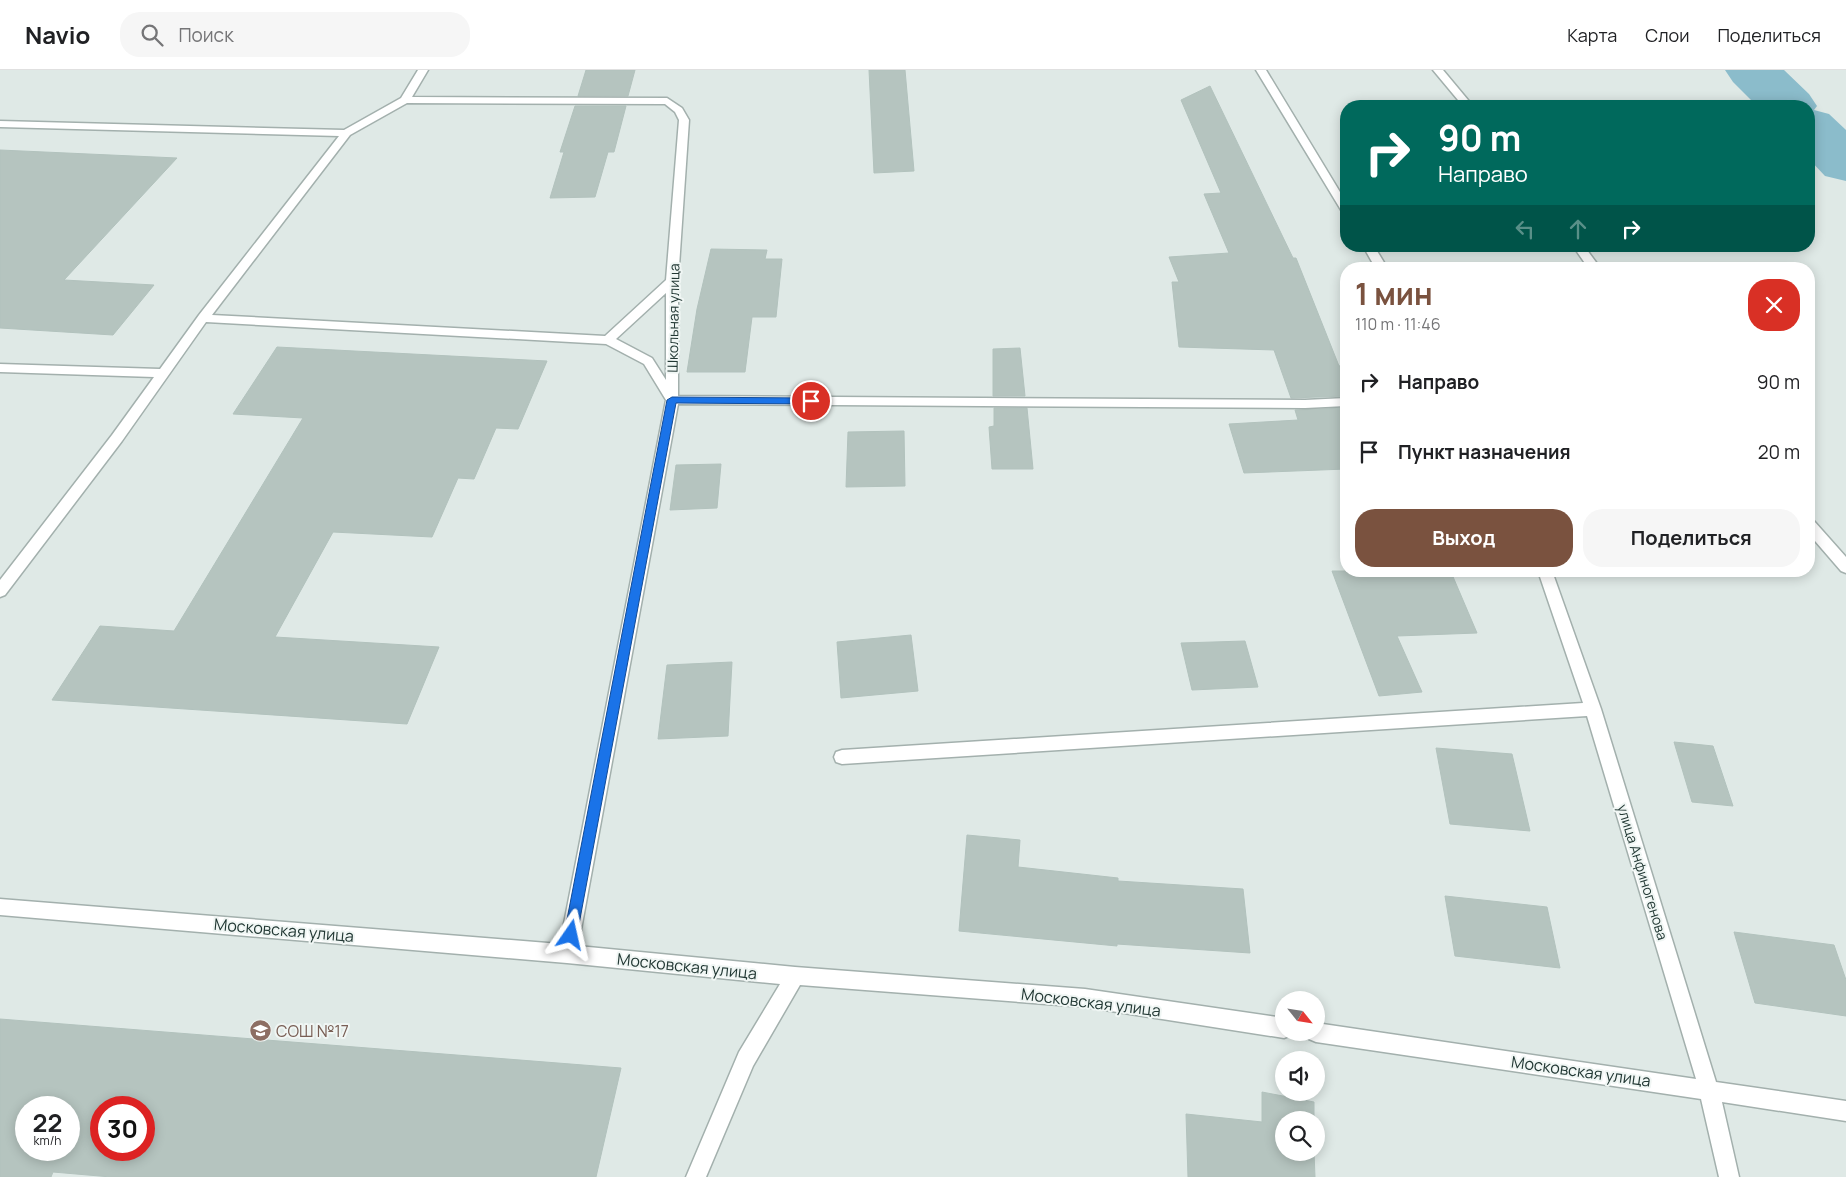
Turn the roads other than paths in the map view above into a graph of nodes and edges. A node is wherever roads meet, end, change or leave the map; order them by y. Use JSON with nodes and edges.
{"nodes":[{"id":1,"x":423,"y":70,"type":"edge"},
{"id":2,"x":1261,"y":70,"type":"edge"},
{"id":3,"x":1438,"y":70,"type":"edge"},
{"id":4,"x":405,"y":100,"type":"junction"},
{"id":5,"x":1463,"y":100,"type":"edge"},
{"id":6,"x":0,"y":124,"type":"edge"},
{"id":7,"x":346,"y":133,"type":"junction"},
{"id":8,"x":1340,"y":200,"type":"edge"},
{"id":9,"x":672,"y":281,"type":"junction"},
{"id":10,"x":202,"y":318,"type":"junction"},
{"id":11,"x":608,"y":340,"type":"junction"},
{"id":12,"x":0,"y":368,"type":"edge"},
{"id":13,"x":164,"y":373,"type":"junction"},
{"id":14,"x":672,"y":400,"type":"junction"},
{"id":15,"x":1340,"y":402,"type":"edge"},
{"id":16,"x":1815,"y":532,"type":"edge"},
{"id":17,"x":1846,"y":567,"type":"edge"},
{"id":18,"x":1547,"y":577,"type":"edge"},
{"id":19,"x":0,"y":591,"type":"edge"},
{"id":20,"x":1594,"y":709,"type":"junction"},
{"id":21,"x":842,"y":757,"type":"dead end"},
{"id":22,"x":0,"y":907,"type":"edge"},
{"id":23,"x":567,"y":954,"type":"junction"},
{"id":24,"x":795,"y":976,"type":"junction"},
{"id":25,"x":1275,"y":1027,"type":"edge"},
{"id":26,"x":1325,"y":1033,"type":"edge"},
{"id":27,"x":1709,"y":1090,"type":"junction"},
{"id":28,"x":1846,"y":1111,"type":"edge"},
{"id":29,"x":696,"y":1177,"type":"edge"},
{"id":30,"x":1729,"y":1177,"type":"edge"}],
"edges":[{"from":1,"to":4,"type":"street"},
{"from":2,"to":8,"type":"street"},
{"from":3,"to":5,"type":"street"},
{"from":4,"to":7,"type":"street"},
{"from":4,"to":9,"type":"street","name":"Школьная улица"},
{"from":6,"to":7,"type":"street"},
{"from":7,"to":10,"type":"street"},
{"from":9,"to":11,"type":"street"},
{"from":9,"to":14,"type":"street","name":"Школьная улица"},
{"from":10,"to":11,"type":"street"},
{"from":10,"to":13,"type":"street"},
{"from":11,"to":14,"type":"street"},
{"from":12,"to":13,"type":"street"},
{"from":13,"to":19,"type":"street"},
{"from":14,"to":15,"type":"street"},
{"from":14,"to":23,"type":"street","name":"Школьная улица"},
{"from":16,"to":17,"type":"street"},
{"from":18,"to":20,"type":"street","name":"улица Анфиногенова"},
{"from":20,"to":21,"type":"street"},
{"from":20,"to":27,"type":"street","name":"улица Анфиногенова"},
{"from":22,"to":23,"type":"street","name":"Московская улица"},
{"from":23,"to":24,"type":"street","name":"Московская улица"},
{"from":24,"to":25,"type":"street","name":"Московская улица"},
{"from":24,"to":29,"type":"street"},
{"from":26,"to":27,"type":"street","name":"Московская улица"},
{"from":27,"to":28,"type":"street","name":"Московская улица"},
{"from":27,"to":30,"type":"street","name":"улица Анфиногенова"}]}
